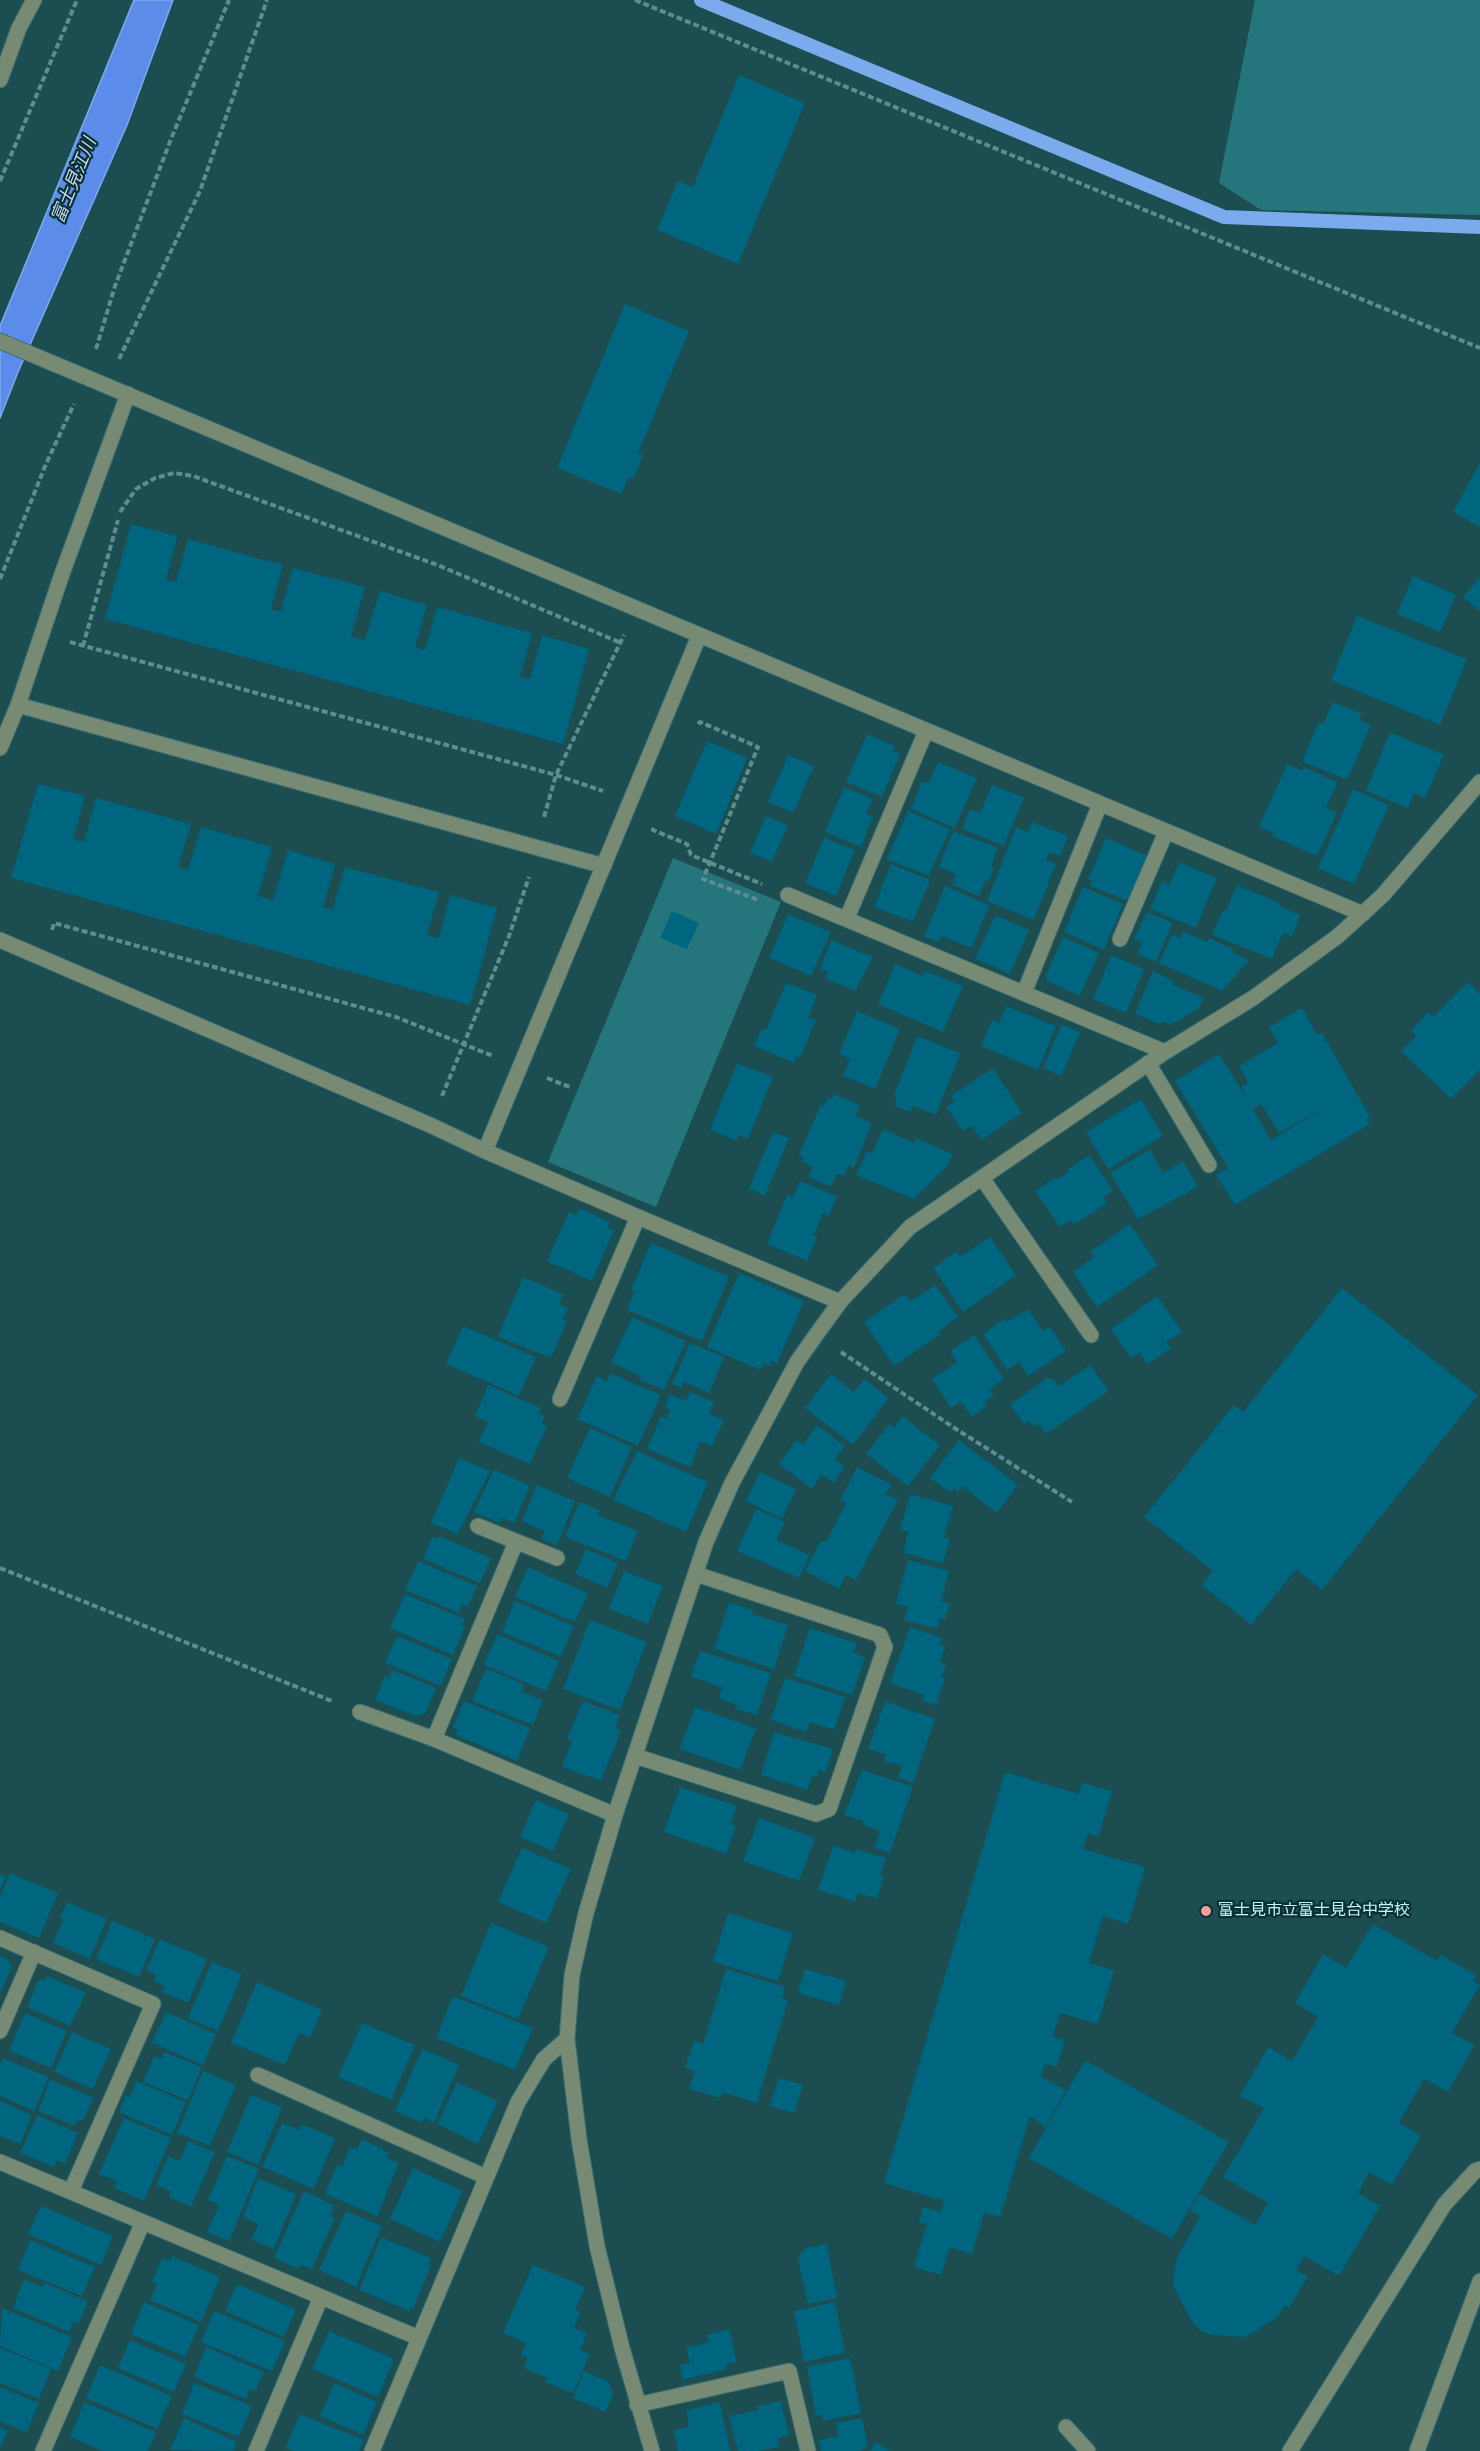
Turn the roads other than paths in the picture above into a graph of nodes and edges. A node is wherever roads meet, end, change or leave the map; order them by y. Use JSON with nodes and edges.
{"nodes":[{"id":1,"x":34,"y":0,"type":"edge"},
{"id":2,"x":0,"y":80,"type":"edge"},
{"id":3,"x":0,"y":341,"type":"edge"},
{"id":4,"x":128,"y":394,"type":"junction"},
{"id":5,"x":699,"y":636,"type":"junction"},
{"id":6,"x":18,"y":705,"type":"junction"},
{"id":7,"x":926,"y":731,"type":"junction"},
{"id":8,"x":0,"y":748,"type":"edge"},
{"id":9,"x":1480,"y":782,"type":"edge"},
{"id":10,"x":1100,"y":804,"type":"junction"},
{"id":11,"x":1166,"y":832,"type":"junction"},
{"id":12,"x":604,"y":866,"type":"junction"},
{"id":13,"x":788,"y":895,"type":"road end"},
{"id":14,"x":1363,"y":914,"type":"junction"},
{"id":15,"x":847,"y":918,"type":"junction"},
{"id":16,"x":1120,"y":939,"type":"dead end"},
{"id":17,"x":0,"y":940,"type":"edge"},
{"id":18,"x":1024,"y":993,"type":"junction"},
{"id":19,"x":1165,"y":1052,"type":"junction"},
{"id":20,"x":1148,"y":1063,"type":"junction"},
{"id":21,"x":485,"y":1151,"type":"junction"},
{"id":22,"x":1209,"y":1165,"type":"dead end"},
{"id":23,"x":982,"y":1178,"type":"junction"},
{"id":24,"x":638,"y":1217,"type":"junction"},
{"id":25,"x":840,"y":1302,"type":"junction"},
{"id":26,"x":1091,"y":1335,"type":"dead end"},
{"id":27,"x":560,"y":1399,"type":"dead end"},
{"id":28,"x":478,"y":1526,"type":"dead end"},
{"id":29,"x":516,"y":1542,"type":"junction"},
{"id":30,"x":557,"y":1558,"type":"dead end"},
{"id":31,"x":696,"y":1574,"type":"junction"},
{"id":32,"x":360,"y":1712,"type":"road end"},
{"id":33,"x":434,"y":1739,"type":"junction"},
{"id":34,"x":635,"y":1756,"type":"junction"},
{"id":35,"x":615,"y":1815,"type":"junction"},
{"id":36,"x":0,"y":1938,"type":"edge"},
{"id":37,"x":34,"y":1952,"type":"junction"},
{"id":38,"x":0,"y":2031,"type":"edge"},
{"id":39,"x":567,"y":2039,"type":"junction"},
{"id":40,"x":258,"y":2075,"type":"dead end"},
{"id":41,"x":0,"y":2162,"type":"edge"},
{"id":42,"x":1480,"y":2169,"type":"edge"},
{"id":43,"x":486,"y":2176,"type":"junction"},
{"id":44,"x":71,"y":2192,"type":"junction"},
{"id":45,"x":143,"y":2222,"type":"junction"},
{"id":46,"x":1480,"y":2281,"type":"edge"},
{"id":47,"x":321,"y":2297,"type":"junction"},
{"id":48,"x":419,"y":2338,"type":"junction"},
{"id":49,"x":637,"y":2404,"type":"junction"},
{"id":50,"x":1066,"y":2427,"type":"dead end"},
{"id":51,"x":43,"y":2451,"type":"edge"},
{"id":52,"x":256,"y":2451,"type":"edge"},
{"id":53,"x":372,"y":2451,"type":"edge"},
{"id":54,"x":652,"y":2451,"type":"edge"},
{"id":55,"x":808,"y":2451,"type":"edge"},
{"id":56,"x":1088,"y":2451,"type":"edge"},
{"id":57,"x":1290,"y":2451,"type":"edge"},
{"id":58,"x":1417,"y":2451,"type":"edge"}],
"edges":[{"from":1,"to":2,"type":"street"},
{"from":3,"to":4,"type":"street"},
{"from":4,"to":5,"type":"street"},
{"from":4,"to":6,"type":"street"},
{"from":5,"to":7,"type":"street"},
{"from":5,"to":12,"type":"street"},
{"from":6,"to":8,"type":"street"},
{"from":6,"to":12,"type":"street"},
{"from":7,"to":10,"type":"street"},
{"from":7,"to":15,"type":"street"},
{"from":9,"to":14,"type":"street"},
{"from":10,"to":11,"type":"street"},
{"from":10,"to":18,"type":"street"},
{"from":11,"to":14,"type":"street"},
{"from":11,"to":16,"type":"street"},
{"from":12,"to":21,"type":"street"},
{"from":13,"to":15,"type":"street"},
{"from":14,"to":19,"type":"street"},
{"from":15,"to":18,"type":"street"},
{"from":17,"to":21,"type":"street"},
{"from":18,"to":19,"type":"street"},
{"from":19,"to":20,"type":"street"},
{"from":20,"to":22,"type":"street"},
{"from":20,"to":23,"type":"street"},
{"from":21,"to":24,"type":"street"},
{"from":23,"to":25,"type":"street"},
{"from":23,"to":26,"type":"street"},
{"from":24,"to":25,"type":"street"},
{"from":24,"to":27,"type":"street"},
{"from":25,"to":31,"type":"street"},
{"from":28,"to":29,"type":"street"},
{"from":29,"to":30,"type":"street"},
{"from":29,"to":33,"type":"street"},
{"from":31,"to":34,"type":"street"},
{"from":31,"to":34,"type":"street"},
{"from":32,"to":33,"type":"street"},
{"from":33,"to":35,"type":"street"},
{"from":34,"to":35,"type":"street"},
{"from":35,"to":39,"type":"street"},
{"from":36,"to":37,"type":"street"},
{"from":37,"to":38,"type":"street"},
{"from":37,"to":44,"type":"street"},
{"from":39,"to":43,"type":"street"},
{"from":39,"to":49,"type":"street"},
{"from":40,"to":43,"type":"street"},
{"from":41,"to":44,"type":"street"},
{"from":42,"to":57,"type":"street"},
{"from":43,"to":48,"type":"street"},
{"from":44,"to":45,"type":"street"},
{"from":45,"to":47,"type":"street"},
{"from":45,"to":51,"type":"street"},
{"from":46,"to":58,"type":"street"},
{"from":47,"to":48,"type":"street"},
{"from":47,"to":52,"type":"street"},
{"from":48,"to":53,"type":"street"},
{"from":49,"to":54,"type":"street"},
{"from":49,"to":55,"type":"street"},
{"from":50,"to":56,"type":"street"}]}
